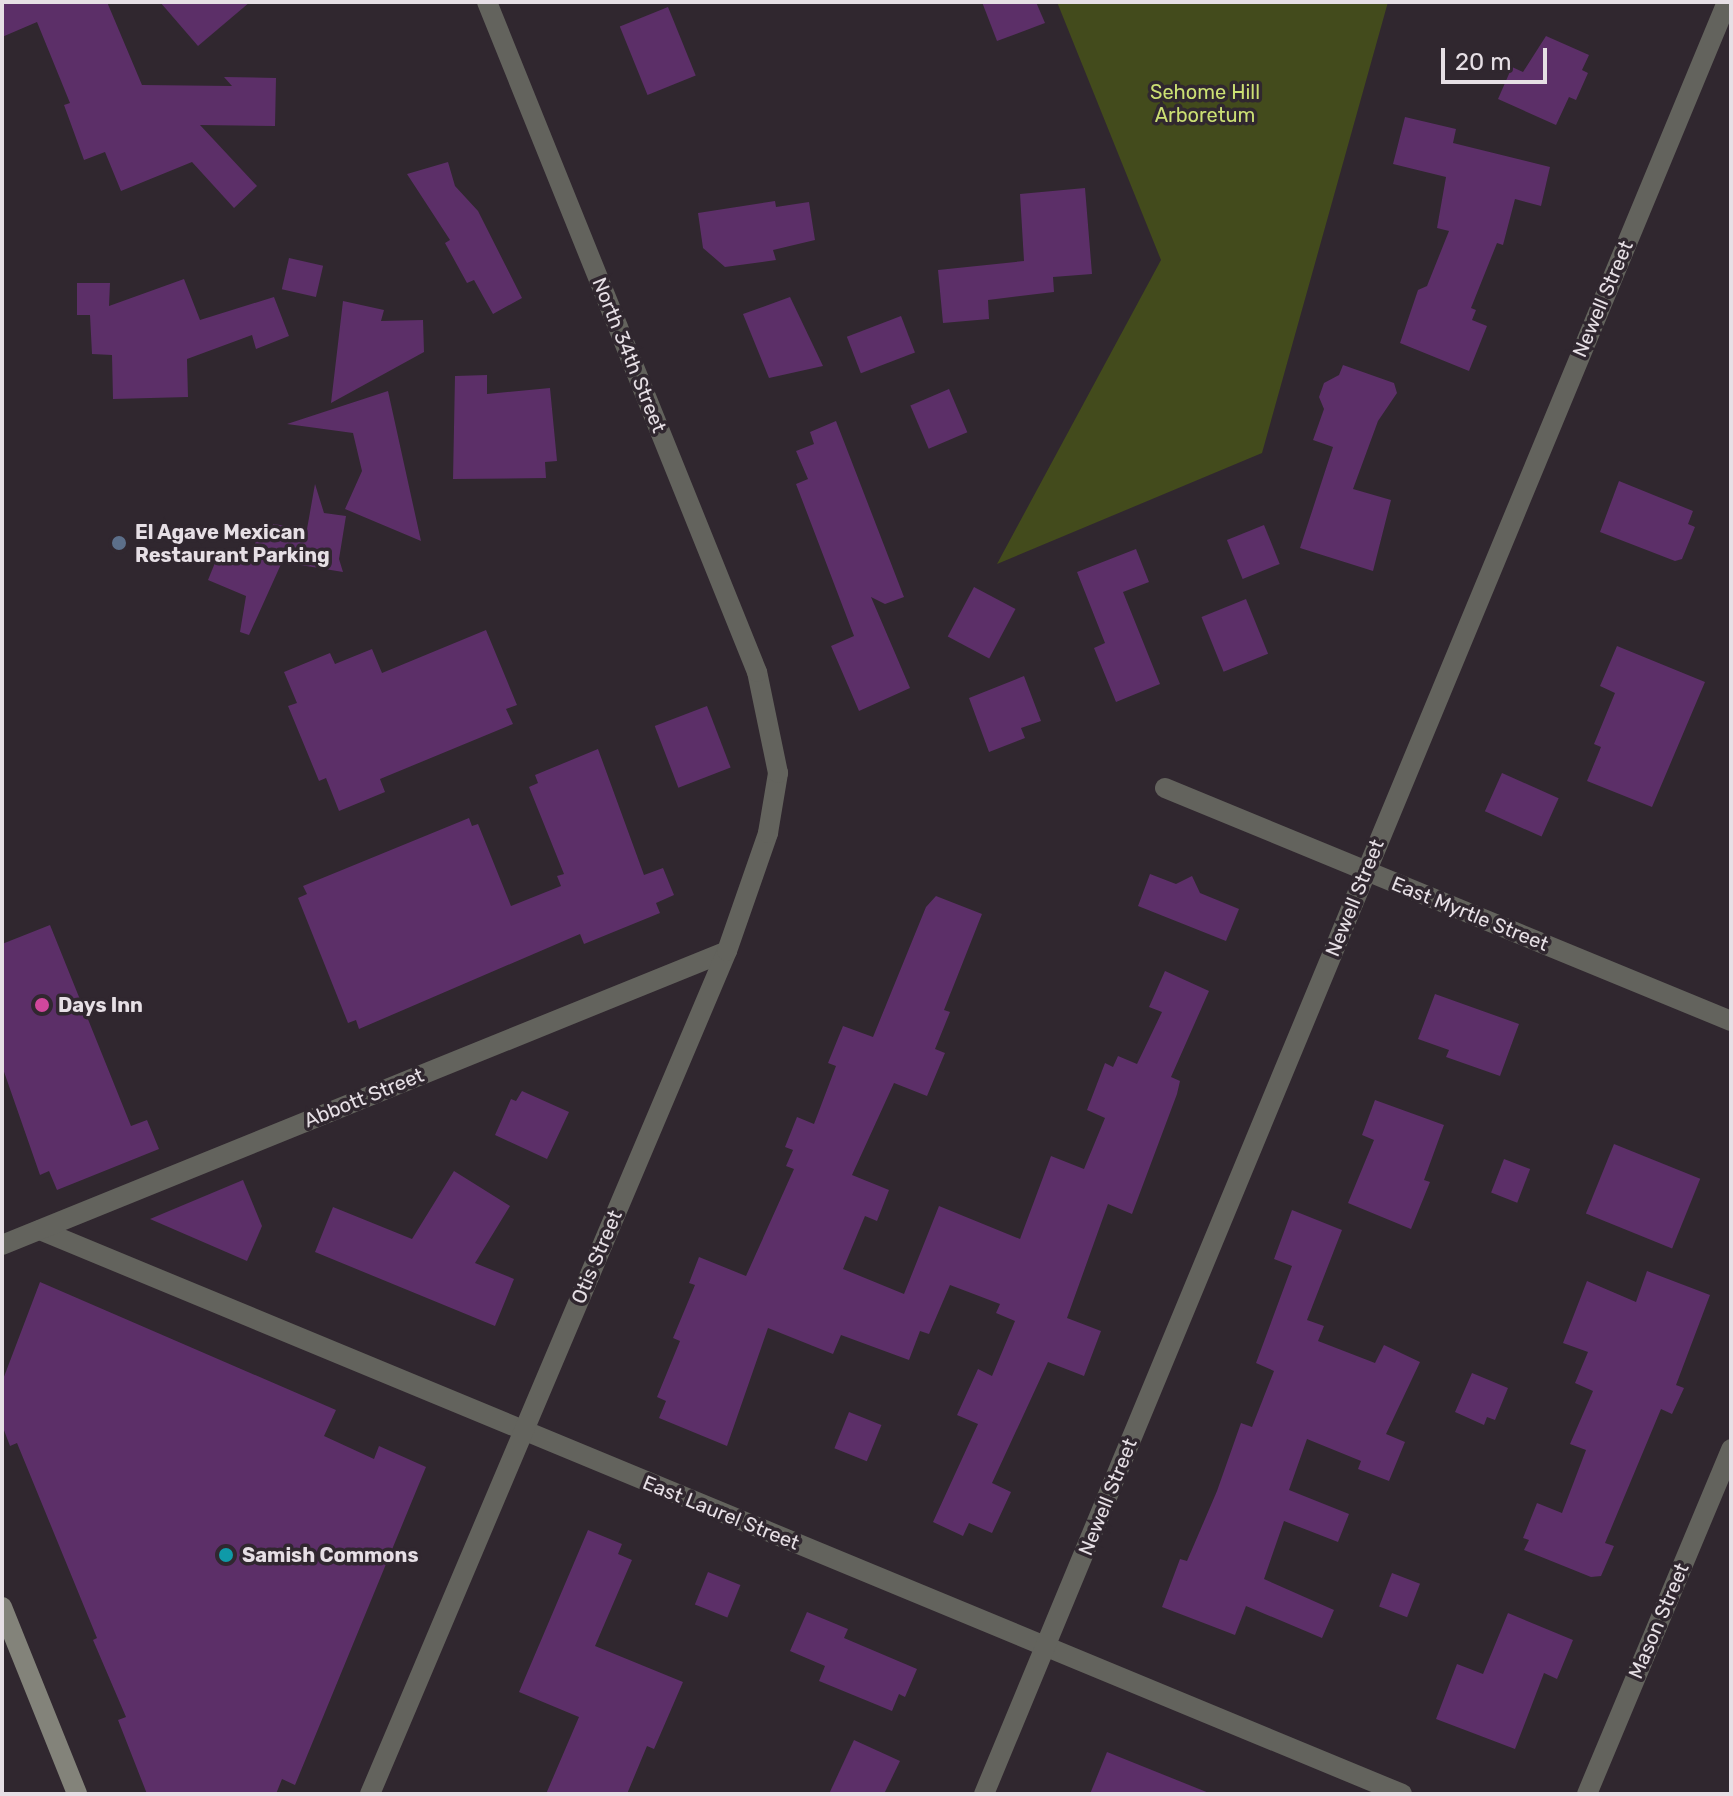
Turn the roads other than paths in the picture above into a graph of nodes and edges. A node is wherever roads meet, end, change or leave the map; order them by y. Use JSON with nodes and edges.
{"nodes":[{"id":1,"x":487,"y":2,"type":"edge"},
{"id":2,"x":1727,"y":2,"type":"edge"},
{"id":3,"x":769,"y":708,"type":"joint"},
{"id":4,"x":1165,"y":788,"type":"dead end"},
{"id":5,"x":1367,"y":871,"type":"junction"},
{"id":6,"x":727,"y":951,"type":"junction"},
{"id":7,"x":1731,"y":1021,"type":"edge"},
{"id":8,"x":40,"y":1230,"type":"junction"},
{"id":9,"x":2,"y":1245,"type":"edge"},
{"id":10,"x":523,"y":1431,"type":"junction"},
{"id":11,"x":1731,"y":1449,"type":"edge"},
{"id":12,"x":2,"y":1607,"type":"edge"},
{"id":13,"x":1045,"y":1647,"type":"junction"},
{"id":14,"x":77,"y":1794,"type":"edge"},
{"id":15,"x":370,"y":1794,"type":"edge"},
{"id":16,"x":984,"y":1794,"type":"edge"},
{"id":17,"x":1402,"y":1794,"type":"edge"},
{"id":18,"x":1587,"y":1794,"type":"edge"}],
"edges":[{"from":1,"to":3,"type":"street","name":"North 34th Street"},
{"from":2,"to":5,"type":"street","name":"Newell Street"},
{"from":3,"to":6,"type":"street","name":"Otis Street"},
{"from":4,"to":5,"type":"street","name":"East Myrtle Street"},
{"from":5,"to":7,"type":"street","name":"East Myrtle Street"},
{"from":5,"to":13,"type":"street","name":"Newell Street"},
{"from":6,"to":8,"type":"street","name":"Abbott Street"},
{"from":6,"to":10,"type":"street","name":"Otis Street"},
{"from":8,"to":9,"type":"street","name":"Abbott Street"},
{"from":8,"to":10,"type":"street","name":"East Laurel Street"},
{"from":10,"to":13,"type":"street","name":"East Laurel Street"},
{"from":10,"to":15,"type":"street","name":"Otis Street"},
{"from":11,"to":18,"type":"street","name":"Mason Street"},
{"from":12,"to":14,"type":"main road"},
{"from":13,"to":16,"type":"street","name":"Newell Street"},
{"from":13,"to":17,"type":"street","name":"East Laurel Street"}]}
